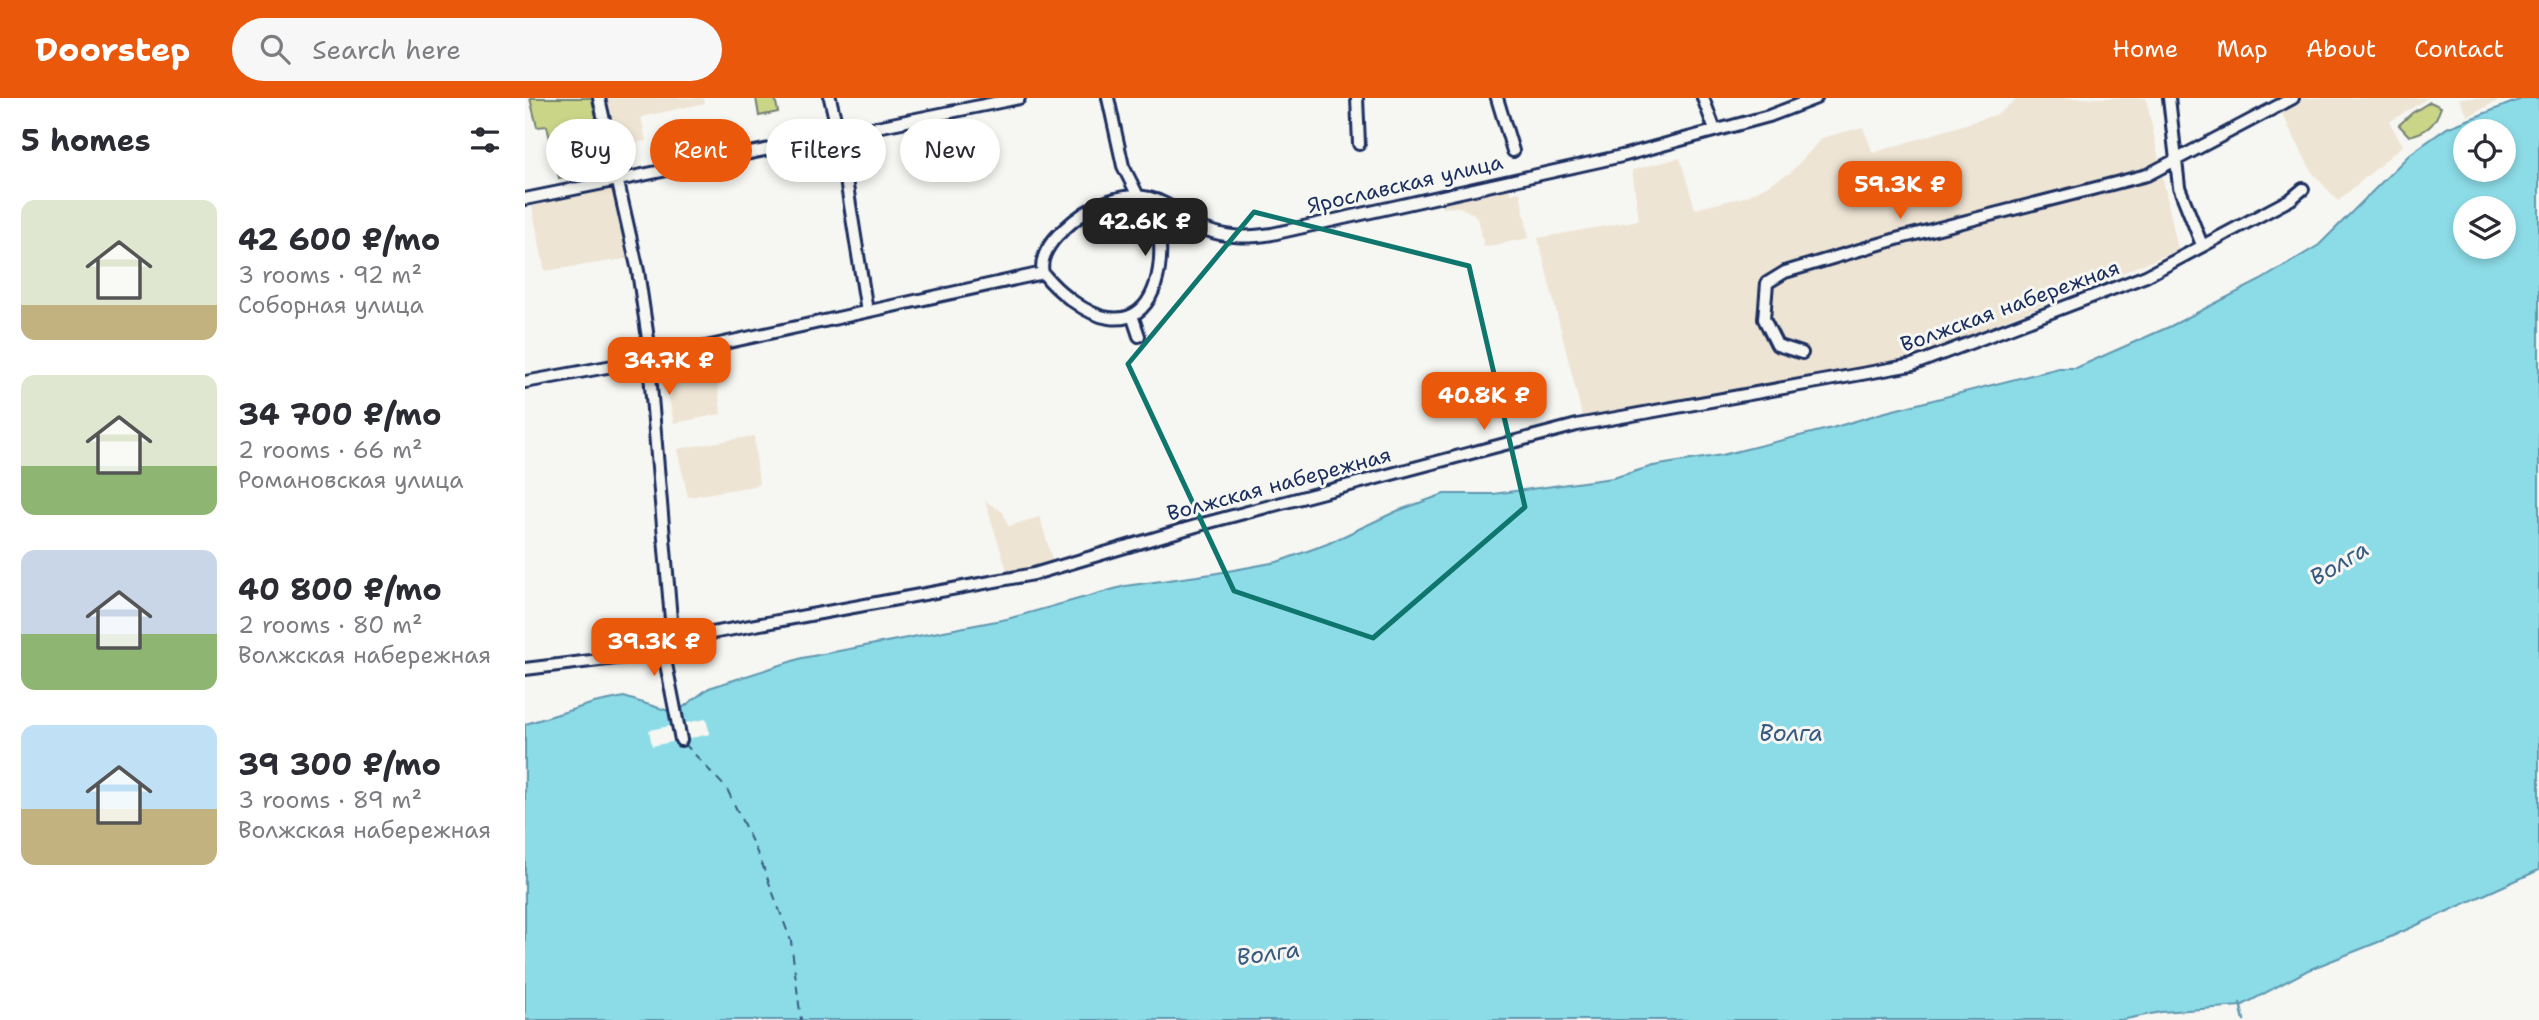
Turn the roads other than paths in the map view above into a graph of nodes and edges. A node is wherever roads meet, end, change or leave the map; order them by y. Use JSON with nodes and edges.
{"nodes":[{"id":1,"x":599,"y":98,"type":"edge"},
{"id":2,"x":830,"y":98,"type":"edge"},
{"id":3,"x":1019,"y":98,"type":"edge"},
{"id":4,"x":1108,"y":98,"type":"edge"},
{"id":5,"x":1357,"y":98,"type":"edge"},
{"id":6,"x":1497,"y":98,"type":"edge"},
{"id":7,"x":1703,"y":98,"type":"edge"},
{"id":8,"x":1816,"y":98,"type":"edge"},
{"id":9,"x":2169,"y":98,"type":"edge"},
{"id":10,"x":2293,"y":98,"type":"edge"},
{"id":11,"x":604,"y":119,"type":"edge"},
{"id":12,"x":834,"y":119,"type":"edge"},
{"id":13,"x":886,"y":126,"type":"edge"},
{"id":14,"x":1715,"y":130,"type":"junction"},
{"id":15,"x":1359,"y":144,"type":"dead end"},
{"id":16,"x":766,"y":150,"type":"edge"},
{"id":17,"x":1513,"y":151,"type":"dead end"},
{"id":18,"x":2175,"y":159,"type":"junction"},
{"id":19,"x":636,"y":175,"type":"edge"},
{"id":20,"x":601,"y":182,"type":"edge"},
{"id":21,"x":620,"y":182,"type":"edge"},
{"id":22,"x":846,"y":182,"type":"edge"},
{"id":23,"x":2303,"y":189,"type":"dead end"},
{"id":24,"x":1143,"y":197,"type":"junction"},
{"id":25,"x":525,"y":199,"type":"edge"},
{"id":26,"x":2201,"y":245,"type":"junction"},
{"id":27,"x":1043,"y":273,"type":"junction"},
{"id":28,"x":867,"y":312,"type":"junction"},
{"id":29,"x":1132,"y":315,"type":"junction"},
{"id":30,"x":1139,"y":336,"type":"dead end"},
{"id":31,"x":1802,"y":353,"type":"dead end"},
{"id":32,"x":651,"y":359,"type":"junction"},
{"id":33,"x":525,"y":382,"type":"edge"},
{"id":34,"x":668,"y":646,"type":"junction"},
{"id":35,"x":525,"y":669,"type":"edge"},
{"id":36,"x":681,"y":740,"type":"dead end"}],
"edges":[{"from":1,"to":11,"type":"street"},
{"from":2,"to":12,"type":"street"},
{"from":3,"to":13,"type":"street"},
{"from":4,"to":24,"type":"street"},
{"from":5,"to":15,"type":"street"},
{"from":6,"to":17,"type":"street"},
{"from":7,"to":14,"type":"street"},
{"from":8,"to":14,"type":"street","name":"Ярославская улица"},
{"from":9,"to":18,"type":"street"},
{"from":10,"to":18,"type":"street"},
{"from":14,"to":24,"type":"street","name":"Ярославская улица"},
{"from":16,"to":19,"type":"street"},
{"from":18,"to":26,"type":"street"},
{"from":18,"to":31,"type":"street"},
{"from":20,"to":25,"type":"street"},
{"from":21,"to":32,"type":"street"},
{"from":22,"to":28,"type":"street"},
{"from":23,"to":26,"type":"street","name":"Волжская набережная"},
{"from":24,"to":27,"type":"street"},
{"from":24,"to":29,"type":"street"},
{"from":26,"to":34,"type":"street","name":"Волжская набережная"},
{"from":27,"to":28,"type":"street"},
{"from":27,"to":29,"type":"street"},
{"from":28,"to":32,"type":"street"},
{"from":29,"to":30,"type":"street"},
{"from":32,"to":33,"type":"street"},
{"from":32,"to":34,"type":"street"},
{"from":34,"to":35,"type":"street","name":"Волжская набережная"},
{"from":34,"to":36,"type":"street"}]}
